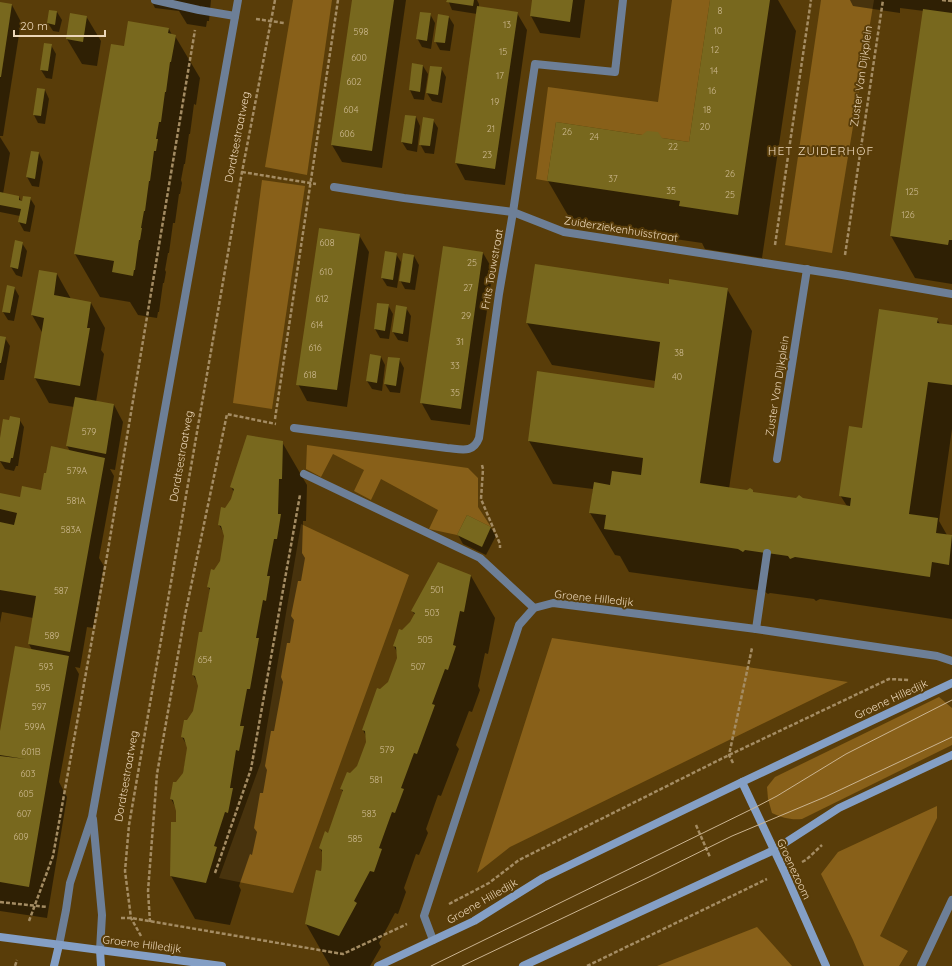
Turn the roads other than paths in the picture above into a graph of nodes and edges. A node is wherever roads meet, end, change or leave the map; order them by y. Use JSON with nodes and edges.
{"nodes":[{"id":1,"x":155,"y":0,"type":"edge"},
{"id":2,"x":238,"y":0,"type":"edge"},
{"id":3,"x":623,"y":0,"type":"edge"},
{"id":4,"x":235,"y":16,"type":"junction"},
{"id":5,"x":334,"y":187,"type":"road end"},
{"id":6,"x":513,"y":212,"type":"junction"},
{"id":7,"x":807,"y":269,"type":"junction"},
{"id":8,"x":952,"y":294,"type":"edge"},
{"id":9,"x":294,"y":428,"type":"road end"},
{"id":10,"x":777,"y":459,"type":"dead end"},
{"id":11,"x":304,"y":474,"type":"road end"},
{"id":12,"x":767,"y":553,"type":"dead end"},
{"id":13,"x":534,"y":608,"type":"junction"},
{"id":14,"x":756,"y":629,"type":"junction"},
{"id":15,"x":952,"y":661,"type":"edge"},
{"id":16,"x":952,"y":683,"type":"edge"},
{"id":17,"x":952,"y":755,"type":"edge"},
{"id":18,"x":742,"y":782,"type":"junction"},
{"id":19,"x":92,"y":817,"type":"junction"},
{"id":20,"x":774,"y":850,"type":"junction"},
{"id":21,"x":952,"y":900,"type":"edge"},
{"id":22,"x":0,"y":937,"type":"edge"},
{"id":23,"x":433,"y":940,"type":"junction"},
{"id":24,"x":59,"y":945,"type":"junction"},
{"id":25,"x":100,"y":950,"type":"junction"},
{"id":26,"x":54,"y":966,"type":"edge"},
{"id":27,"x":101,"y":966,"type":"edge"},
{"id":28,"x":222,"y":966,"type":"edge"},
{"id":29,"x":378,"y":966,"type":"edge"},
{"id":30,"x":523,"y":966,"type":"edge"},
{"id":31,"x":826,"y":966,"type":"edge"},
{"id":32,"x":921,"y":966,"type":"edge"}],
"edges":[{"from":1,"to":4,"type":"street"},
{"from":2,"to":4,"type":"street","name":"Dordtsestraatweg"},
{"from":3,"to":6,"type":"street","name":"Frits Touwstraat"},
{"from":4,"to":19,"type":"street","name":"Dordtsestraatweg"},
{"from":5,"to":6,"type":"street","name":"Zuiderziekenhuisstraat"},
{"from":6,"to":7,"type":"street","name":"Zuiderziekenhuisstraat"},
{"from":6,"to":9,"type":"street","name":"Frits Touwstraat"},
{"from":7,"to":8,"type":"street","name":"Zuiderziekenhuisstraat"},
{"from":7,"to":10,"type":"street","name":"Zuster Van Dijkplein"},
{"from":11,"to":13,"type":"street"},
{"from":12,"to":14,"type":"street"},
{"from":13,"to":14,"type":"street","name":"Groene Hilledijk"},
{"from":13,"to":23,"type":"street"},
{"from":14,"to":15,"type":"street","name":"Groene Hilledijk"},
{"from":16,"to":18,"type":"street","name":"Groene Hilledijk"},
{"from":17,"to":20,"type":"street"},
{"from":18,"to":20,"type":"street","name":"Groenezoom"},
{"from":18,"to":23,"type":"street","name":"Groene Hilledijk"},
{"from":19,"to":24,"type":"street","name":"Dordtsestraatweg"},
{"from":19,"to":25,"type":"street","name":"Dordtsestraatweg"},
{"from":20,"to":30,"type":"street"},
{"from":20,"to":31,"type":"street","name":"Groenezoom"},
{"from":21,"to":32,"type":"street"},
{"from":22,"to":24,"type":"street","name":"Groene Hilledijk"},
{"from":23,"to":29,"type":"street","name":"Groene Hilledijk"},
{"from":24,"to":25,"type":"street","name":"Groene Hilledijk"},
{"from":24,"to":26,"type":"street","name":"Dordtsestraatweg"},
{"from":25,"to":27,"type":"street","name":"Dordtsestraatweg"},
{"from":25,"to":28,"type":"street","name":"Groene Hilledijk"}]}
